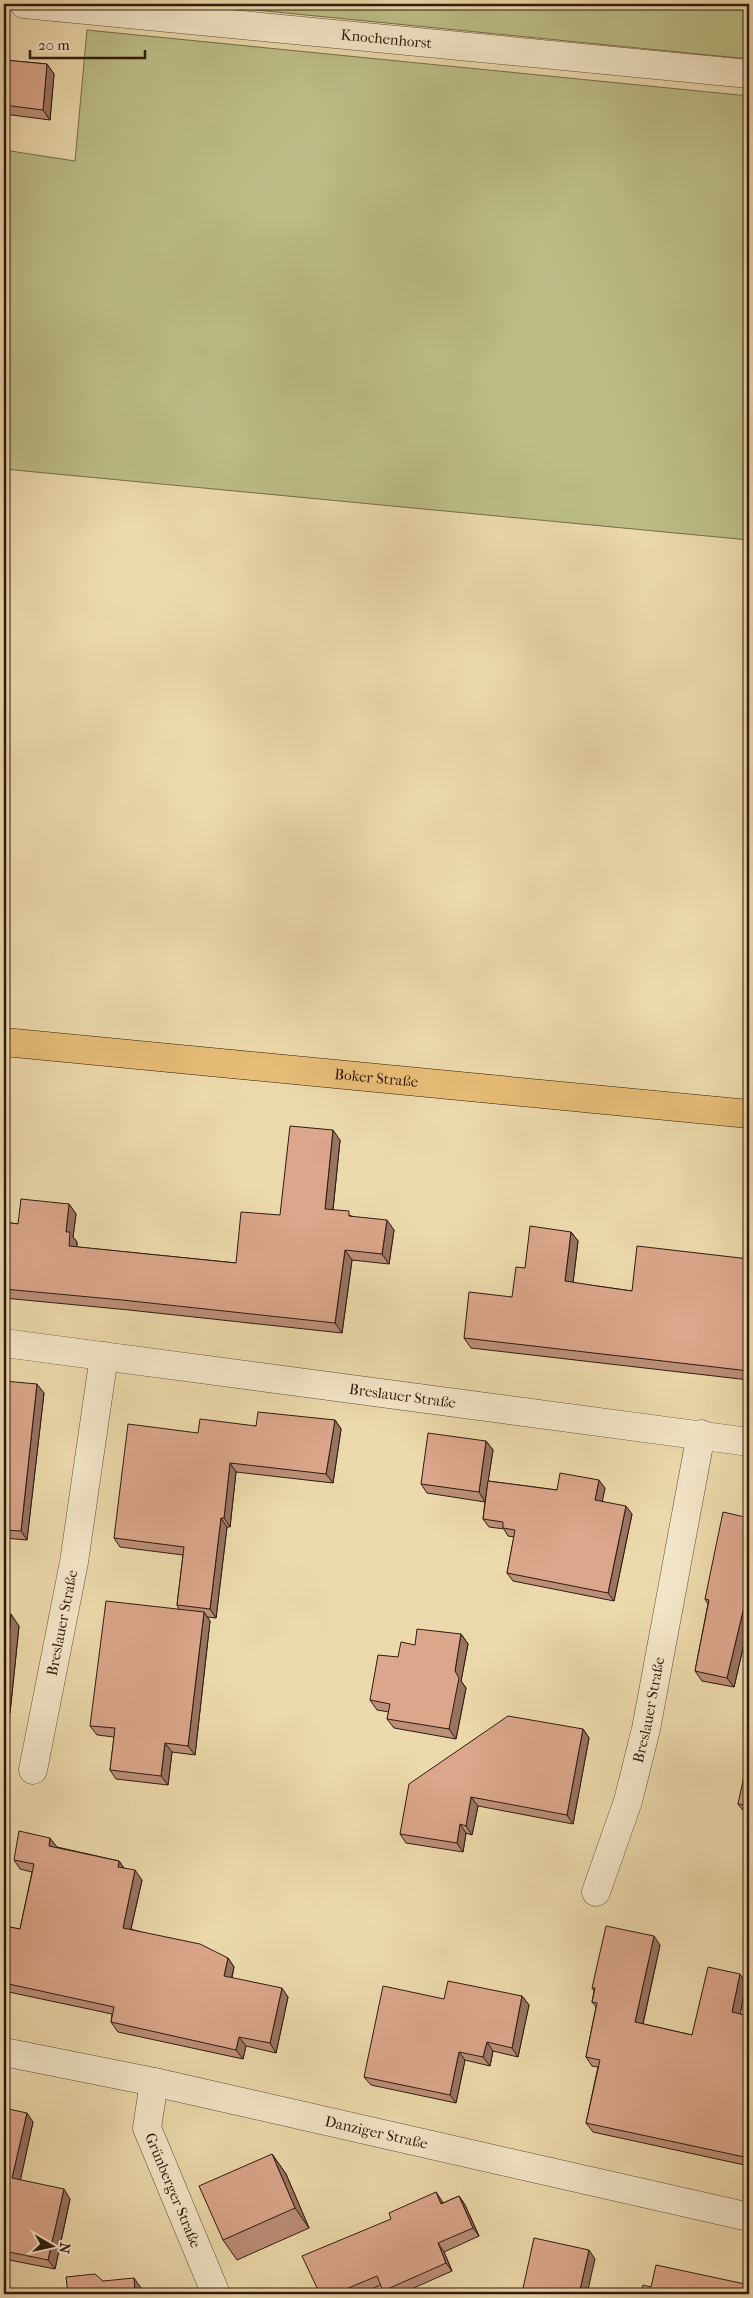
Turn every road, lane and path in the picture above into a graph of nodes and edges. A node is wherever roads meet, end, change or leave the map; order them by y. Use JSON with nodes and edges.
{"nodes":[{"id":1,"x":24,"y":4,"type":"edge"},
{"id":2,"x":749,"y":74,"type":"edge"},
{"id":3,"x":4,"y":1042,"type":"edge"},
{"id":4,"x":749,"y":1114,"type":"edge"},
{"id":5,"x":4,"y":1343,"type":"edge"},
{"id":6,"x":104,"y":1356,"type":"junction"},
{"id":7,"x":701,"y":1434,"type":"junction"},
{"id":8,"x":749,"y":1442,"type":"edge"},
{"id":9,"x":33,"y":1770,"type":"dead end"},
{"id":10,"x":596,"y":1892,"type":"dead end"},
{"id":11,"x":4,"y":2052,"type":"edge"},
{"id":12,"x":154,"y":2082,"type":"junction"},
{"id":13,"x":749,"y":2217,"type":"edge"},
{"id":14,"x":216,"y":2294,"type":"edge"}],
"edges":[{"from":1,"to":2,"type":"street","name":"Knochenhorst"},
{"from":3,"to":4,"type":"main road","name":"Boker Straße"},
{"from":5,"to":6,"type":"street","name":"Breslauer Straße"},
{"from":6,"to":7,"type":"street","name":"Breslauer Straße"},
{"from":6,"to":9,"type":"street","name":"Breslauer Straße"},
{"from":7,"to":8,"type":"street","name":"Breslauer Straße"},
{"from":7,"to":10,"type":"street","name":"Breslauer Straße"},
{"from":11,"to":12,"type":"street","name":"Danziger Straße"},
{"from":12,"to":13,"type":"street","name":"Danziger Straße"},
{"from":12,"to":14,"type":"street","name":"Grünberger Straße"}]}
